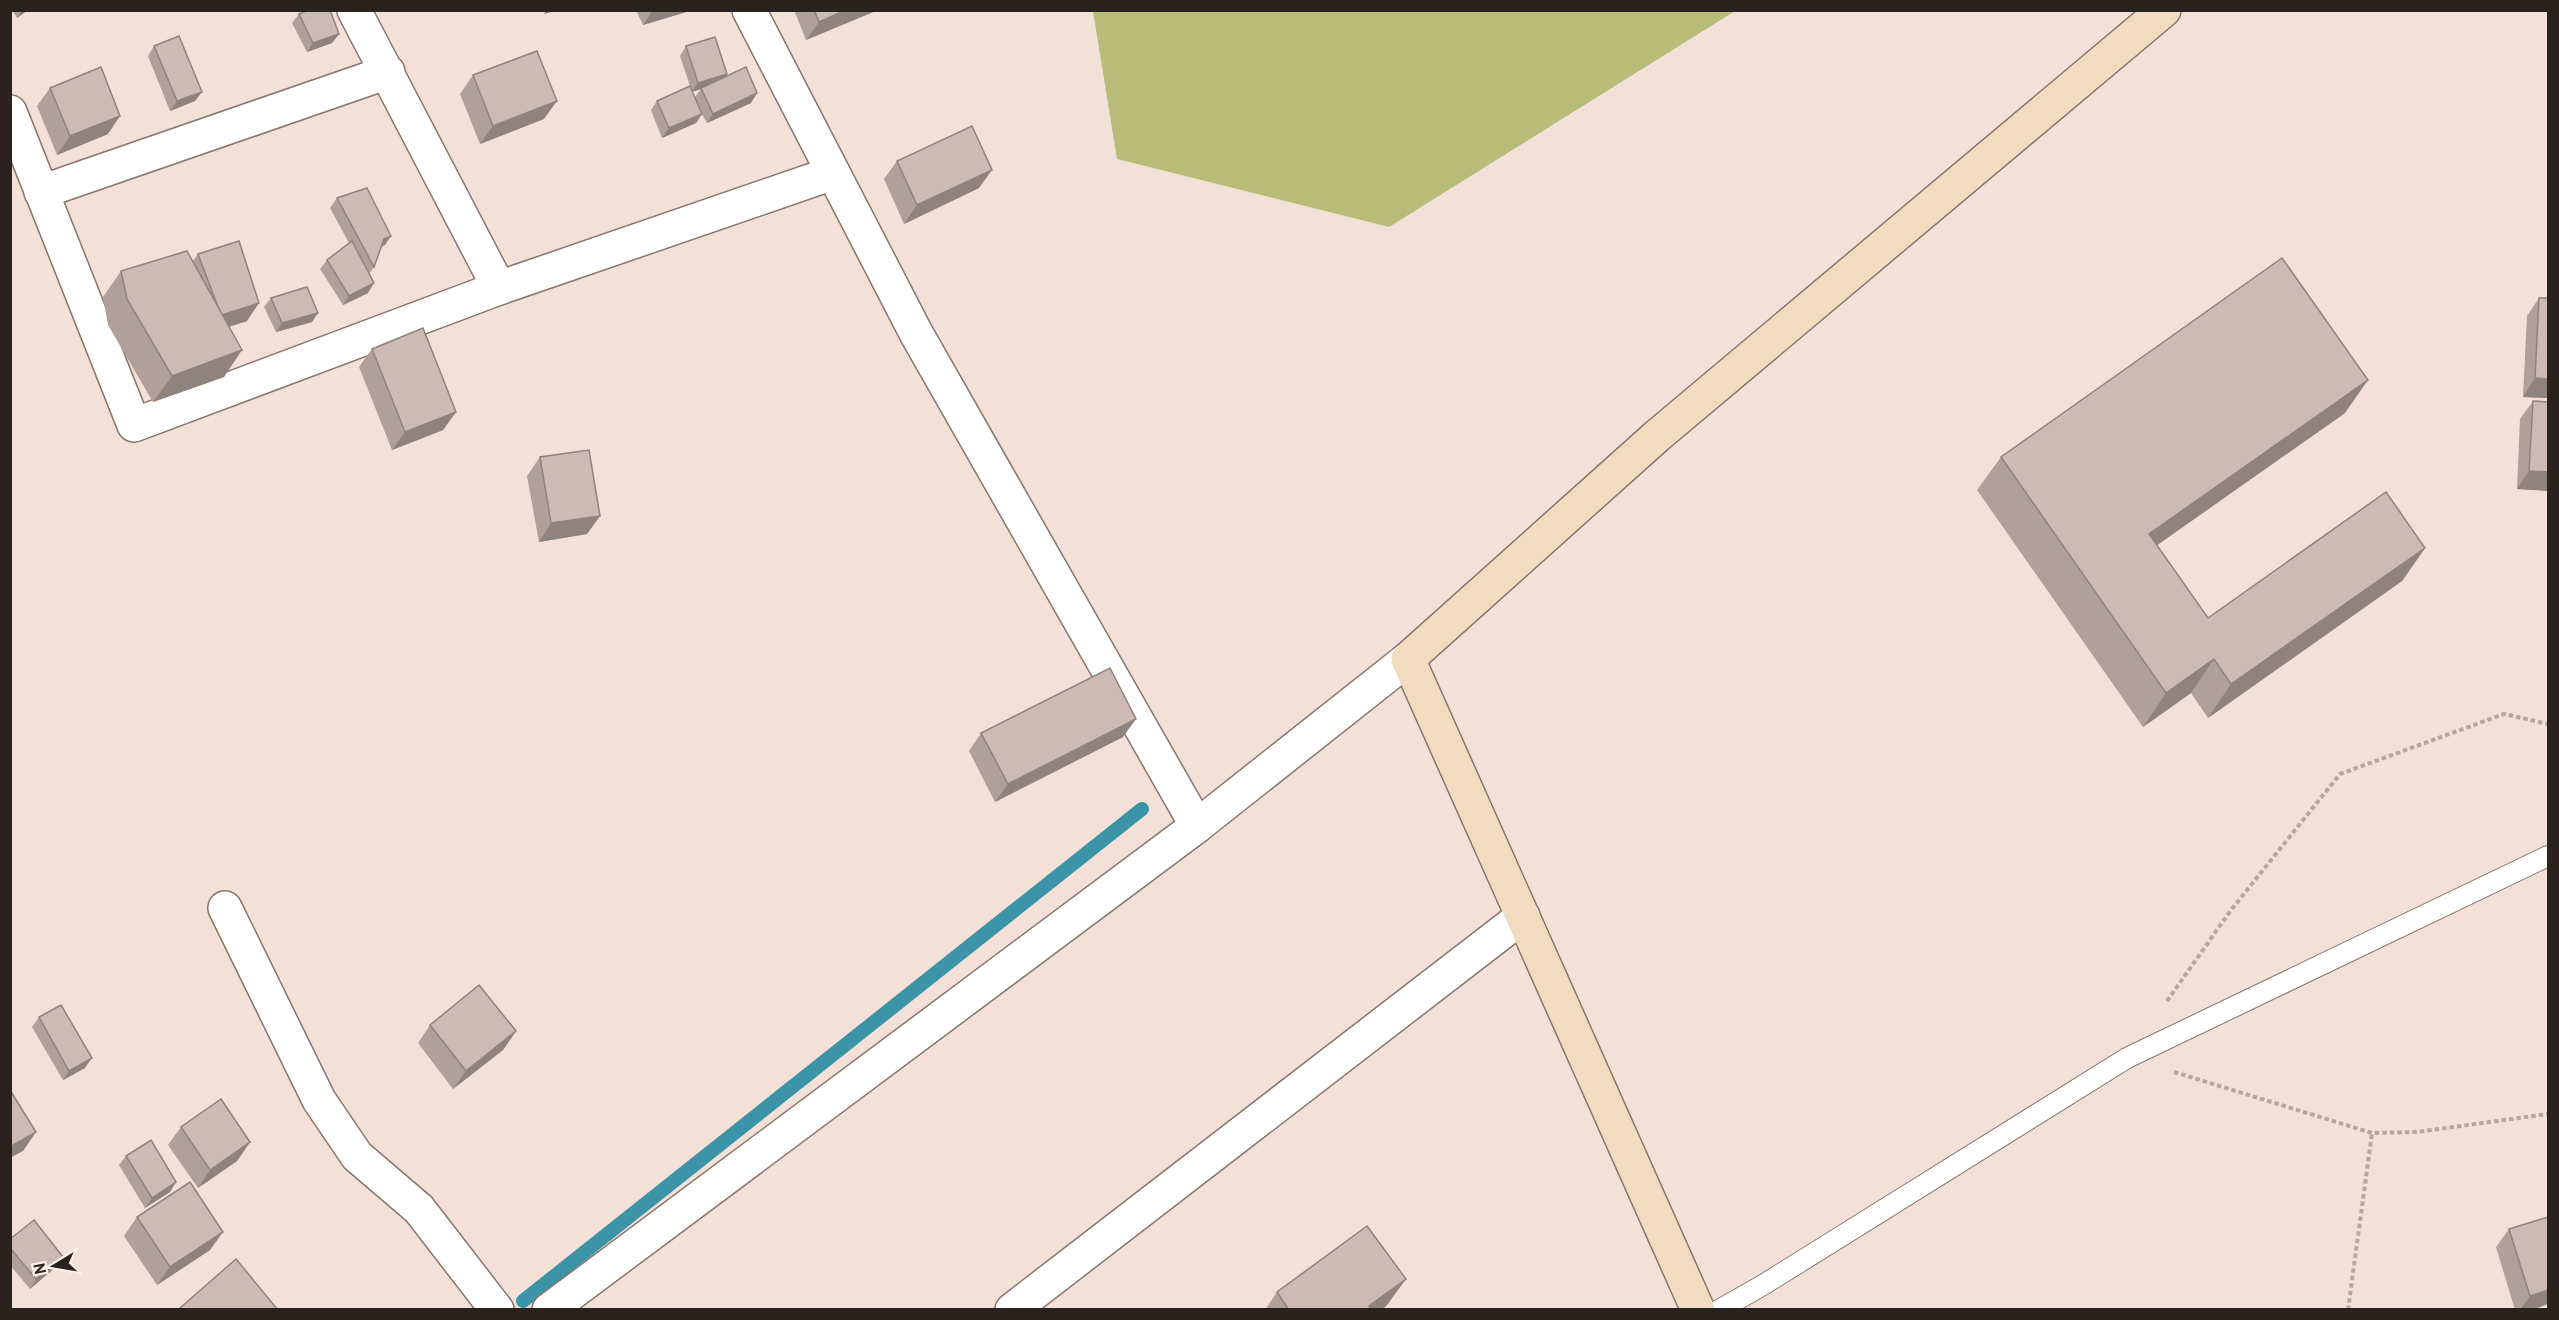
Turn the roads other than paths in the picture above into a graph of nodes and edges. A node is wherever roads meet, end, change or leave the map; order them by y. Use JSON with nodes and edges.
{"nodes":[{"id":1,"x":354,"y":10,"type":"edge"},
{"id":2,"x":749,"y":10,"type":"edge"},
{"id":3,"x":2164,"y":10,"type":"edge"},
{"id":4,"x":388,"y":72,"type":"junction"},
{"id":5,"x":10,"y":112,"type":"edge"},
{"id":6,"x":833,"y":173,"type":"junction"},
{"id":7,"x":41,"y":192,"type":"junction"},
{"id":8,"x":499,"y":288,"type":"junction"},
{"id":9,"x":1408,"y":659,"type":"junction"},
{"id":10,"x":1197,"y":826,"type":"junction"},
{"id":11,"x":2548,"y":856,"type":"edge"},
{"id":12,"x":225,"y":908,"type":"dead end"},
{"id":13,"x":1523,"y":916,"type":"junction"},
{"id":14,"x":497,"y":1310,"type":"edge"},
{"id":15,"x":549,"y":1310,"type":"edge"},
{"id":16,"x":1011,"y":1310,"type":"edge"},
{"id":17,"x":1698,"y":1310,"type":"edge"},
{"id":18,"x":1719,"y":1310,"type":"edge"}],
"edges":[{"from":1,"to":4,"type":"street"},
{"from":2,"to":6,"type":"street"},
{"from":3,"to":9,"type":"main road"},
{"from":4,"to":7,"type":"street"},
{"from":4,"to":8,"type":"street"},
{"from":5,"to":7,"type":"street"},
{"from":6,"to":8,"type":"street"},
{"from":6,"to":10,"type":"street"},
{"from":7,"to":8,"type":"street"},
{"from":9,"to":10,"type":"street"},
{"from":9,"to":13,"type":"main road"},
{"from":10,"to":15,"type":"street"},
{"from":11,"to":18,"type":"lane"},
{"from":12,"to":14,"type":"street"},
{"from":13,"to":16,"type":"street"},
{"from":13,"to":17,"type":"main road"}]}
